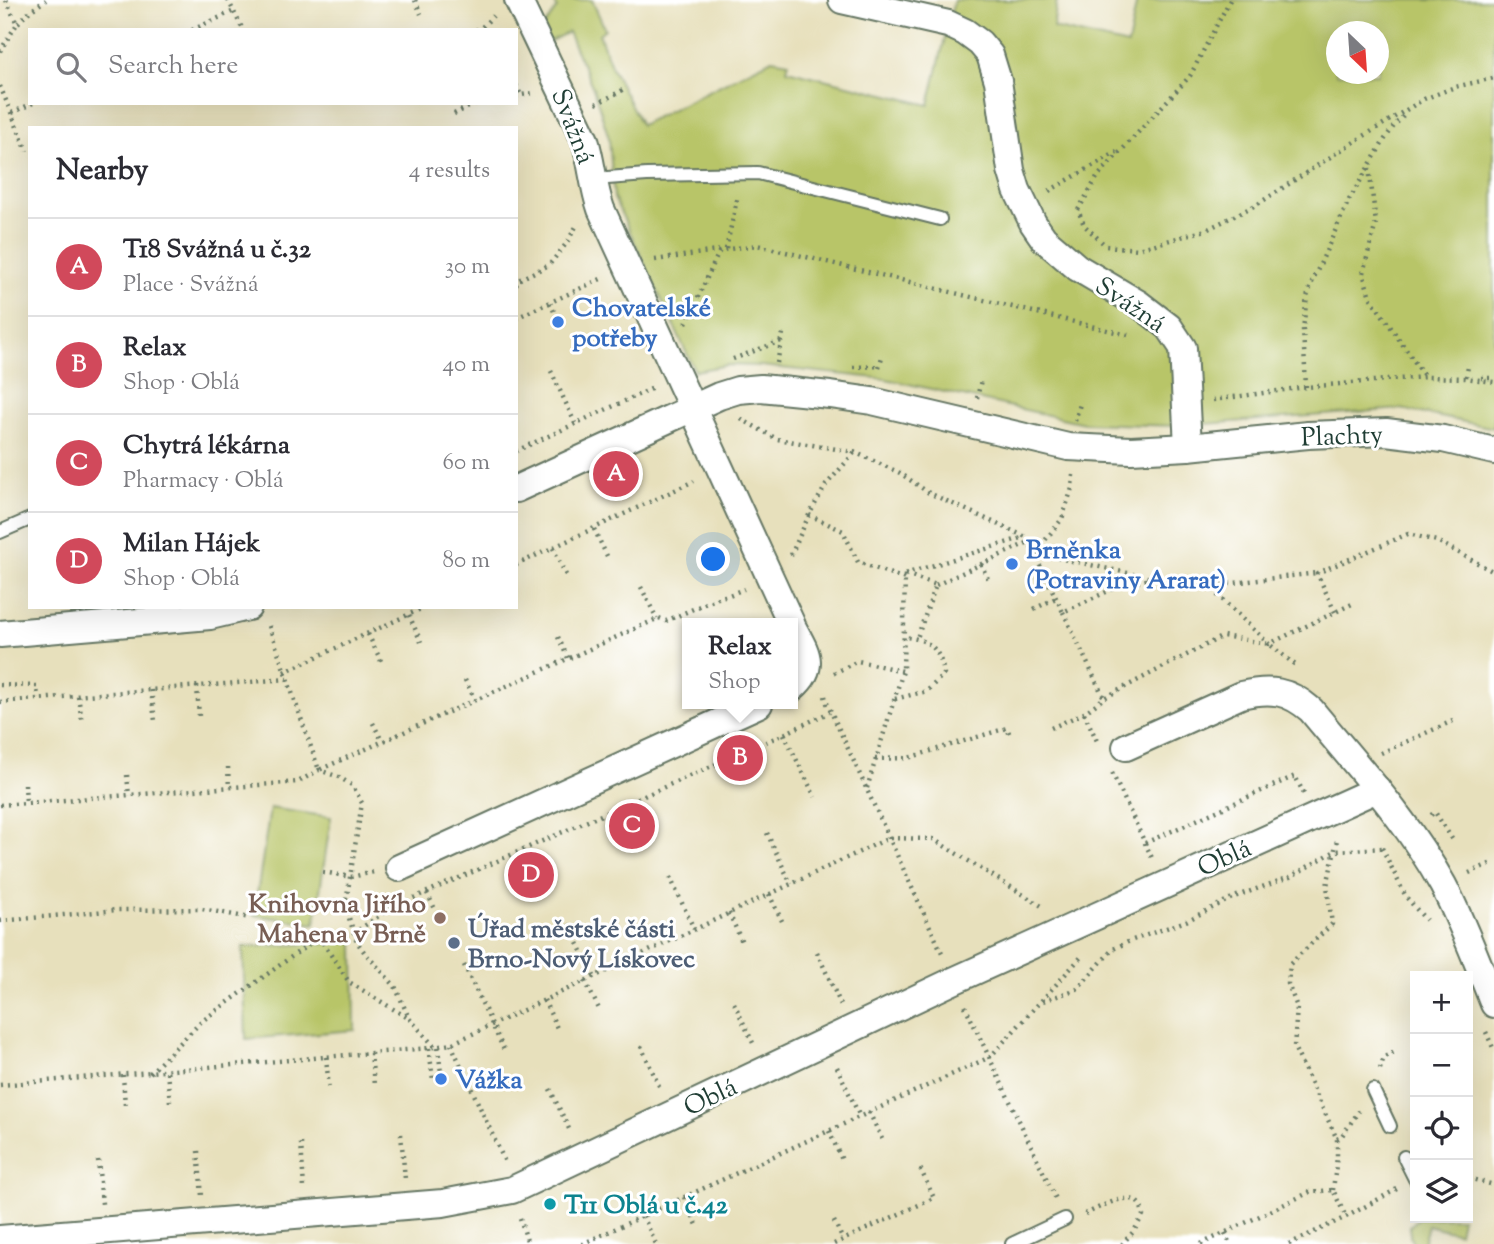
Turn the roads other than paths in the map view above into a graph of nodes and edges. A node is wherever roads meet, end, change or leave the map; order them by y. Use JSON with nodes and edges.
{"nodes":[{"id":1,"x":842,"y":0,"type":"edge"},
{"id":2,"x":507,"y":7,"type":"edge"},
{"id":3,"x":594,"y":179,"type":"junction"},
{"id":4,"x":940,"y":219,"type":"dead end"},
{"id":5,"x":691,"y":407,"type":"junction"},
{"id":6,"x":1188,"y":447,"type":"junction"},
{"id":7,"x":1494,"y":451,"type":"edge"},
{"id":8,"x":518,"y":488,"type":"edge"},
{"id":9,"x":28,"y":520,"type":"edge"},
{"id":10,"x":0,"y":532,"type":"edge"},
{"id":11,"x":240,"y":609,"type":"edge"},
{"id":12,"x":789,"y":618,"type":"edge"},
{"id":13,"x":0,"y":634,"type":"edge"},
{"id":14,"x":798,"y":638,"type":"edge"},
{"id":15,"x":812,"y":682,"type":"edge"},
{"id":16,"x":748,"y":709,"type":"edge"},
{"id":17,"x":1126,"y":747,"type":"dead end"},
{"id":18,"x":1377,"y":789,"type":"junction"},
{"id":19,"x":399,"y":868,"type":"road end"},
{"id":20,"x":1494,"y":1004,"type":"edge"},
{"id":21,"x":1373,"y":1090,"type":"dead end"},
{"id":22,"x":1390,"y":1126,"type":"dead end"},
{"id":23,"x":1404,"y":1157,"type":"dead end"},
{"id":24,"x":1410,"y":1182,"type":"edge"},
{"id":25,"x":1065,"y":1219,"type":"road end"},
{"id":26,"x":0,"y":1239,"type":"edge"},
{"id":27,"x":1012,"y":1244,"type":"edge"}],
"edges":[{"from":1,"to":6,"type":"street","name":"Svážná"},
{"from":2,"to":3,"type":"street","name":"Svážná"},
{"from":3,"to":4,"type":"lane"},
{"from":3,"to":5,"type":"street","name":"Svážná"},
{"from":5,"to":6,"type":"street"},
{"from":5,"to":8,"type":"street"},
{"from":5,"to":12,"type":"street","name":"Svážná"},
{"from":6,"to":7,"type":"street","name":"Plachty"},
{"from":9,"to":10,"type":"lane"},
{"from":11,"to":13,"type":"street"},
{"from":14,"to":15,"type":"street","name":"Svážná"},
{"from":16,"to":19,"type":"street"},
{"from":17,"to":18,"type":"street"},
{"from":18,"to":20,"type":"street"},
{"from":18,"to":26,"type":"street","name":"Oblá"},
{"from":21,"to":22,"type":"lane"},
{"from":23,"to":24,"type":"lane"},
{"from":25,"to":27,"type":"lane"}]}
